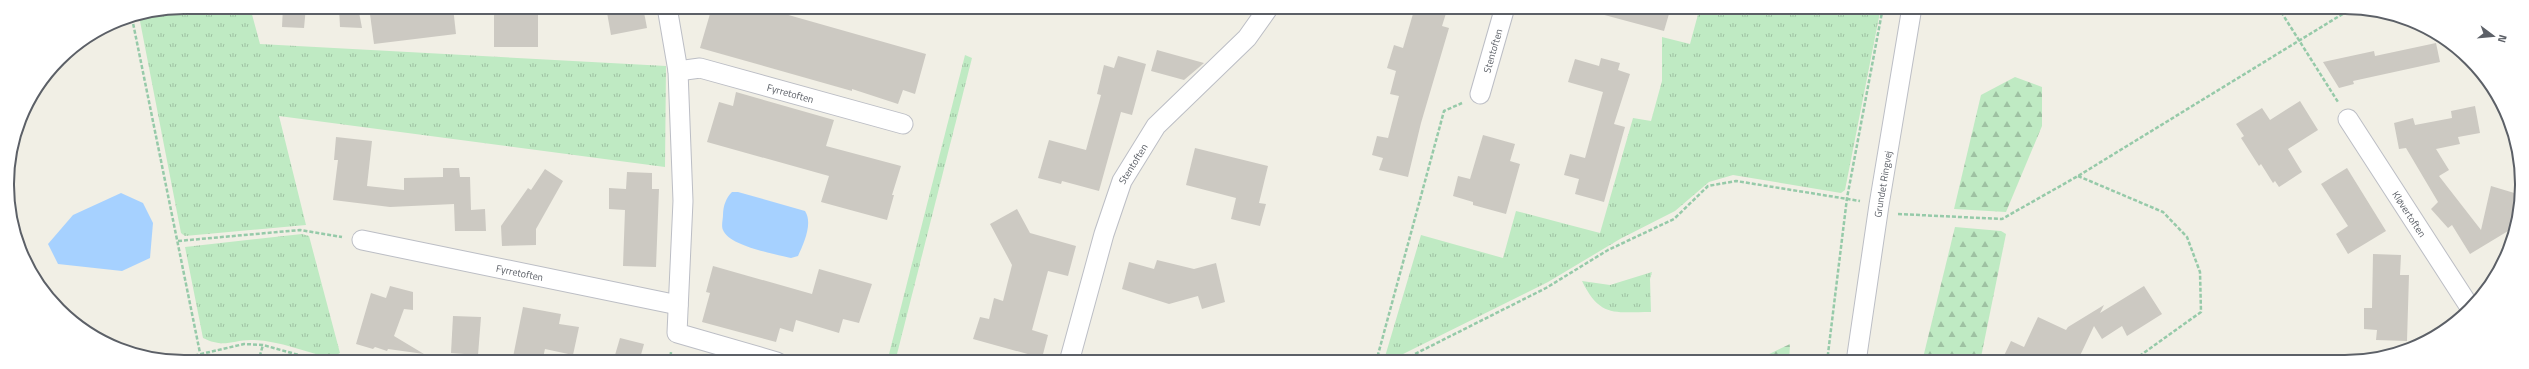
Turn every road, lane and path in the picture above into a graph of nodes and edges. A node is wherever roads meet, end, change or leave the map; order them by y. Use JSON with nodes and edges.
{"nodes":[{"id":1,"x":668,"y":14,"type":"edge"},
{"id":2,"x":1264,"y":14,"type":"edge"},
{"id":3,"x":1503,"y":14,"type":"edge"},
{"id":4,"x":1882,"y":14,"type":"edge"},
{"id":5,"x":1911,"y":14,"type":"edge"},
{"id":6,"x":2282,"y":14,"type":"edge"},
{"id":7,"x":133,"y":22,"type":"edge"},
{"id":8,"x":678,"y":71,"type":"junction"},
{"id":9,"x":1480,"y":94,"type":"joint"},
{"id":10,"x":2348,"y":119,"type":"joint"},
{"id":11,"x":903,"y":124,"type":"dead end"},
{"id":12,"x":2078,"y":176,"type":"dead end"},
{"id":13,"x":362,"y":240,"type":"joint"},
{"id":14,"x":178,"y":241,"type":"junction"},
{"id":15,"x":2467,"y":303,"type":"edge"},
{"id":16,"x":678,"y":305,"type":"junction"},
{"id":17,"x":262,"y":345,"type":"junction"},
{"id":18,"x":200,"y":353,"type":"junction"},
{"id":19,"x":193,"y":355,"type":"edge"},
{"id":20,"x":260,"y":355,"type":"edge"},
{"id":21,"x":297,"y":355,"type":"edge"},
{"id":22,"x":753,"y":355,"type":"edge"},
{"id":23,"x":1071,"y":355,"type":"edge"},
{"id":24,"x":1378,"y":355,"type":"edge"},
{"id":25,"x":1828,"y":355,"type":"edge"},
{"id":26,"x":1857,"y":355,"type":"edge"},
{"id":27,"x":2141,"y":355,"type":"edge"}],
"edges":[{"from":1,"to":8,"type":"street"},
{"from":2,"to":23,"type":"street","name":"Stentoften"},
{"from":3,"to":9,"type":"street","name":"Stentoften"},
{"from":4,"to":25,"type":"path"},
{"from":5,"to":26,"type":"street","name":"Grundet Ringvej"},
{"from":6,"to":10,"type":"path"},
{"from":7,"to":14,"type":"path"},
{"from":8,"to":11,"type":"street","name":"Fyrretoften"},
{"from":8,"to":16,"type":"street"},
{"from":9,"to":24,"type":"path"},
{"from":10,"to":15,"type":"street","name":"Kløvertoften"},
{"from":12,"to":27,"type":"path"},
{"from":13,"to":14,"type":"path"},
{"from":13,"to":16,"type":"street","name":"Fyrretoften"},
{"from":14,"to":18,"type":"path"},
{"from":16,"to":22,"type":"street"},
{"from":17,"to":18,"type":"path"},
{"from":17,"to":20,"type":"path"},
{"from":17,"to":21,"type":"path"},
{"from":18,"to":19,"type":"path"}]}
